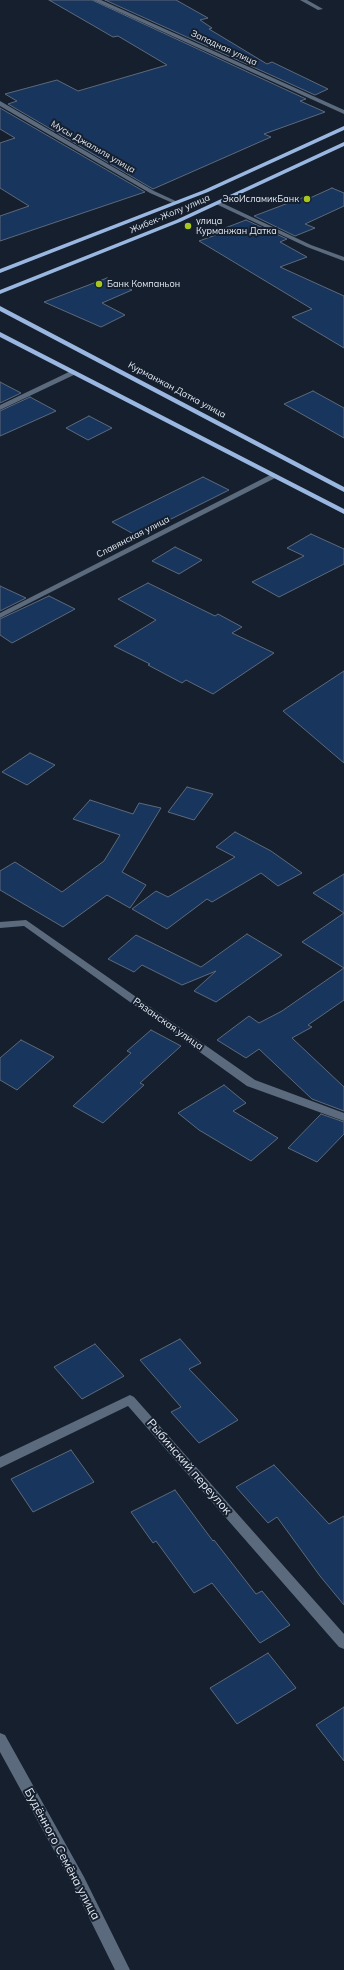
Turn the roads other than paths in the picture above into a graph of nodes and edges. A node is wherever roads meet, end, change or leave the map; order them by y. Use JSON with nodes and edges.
{"nodes":[{"id":1,"x":96,"y":0,"type":"edge"},
{"id":2,"x":303,"y":0,"type":"edge"},
{"id":3,"x":320,"y":9,"type":"dead end"},
{"id":4,"x":0,"y":103,"type":"edge"},
{"id":5,"x":344,"y":112,"type":"edge"},
{"id":6,"x":344,"y":128,"type":"edge"},
{"id":7,"x":344,"y":144,"type":"edge"},
{"id":8,"x":178,"y":203,"type":"junction"},
{"id":9,"x":218,"y":203,"type":"junction"},
{"id":10,"x":344,"y":258,"type":"edge"},
{"id":11,"x":0,"y":271,"type":"edge"},
{"id":12,"x":0,"y":292,"type":"edge"},
{"id":13,"x":0,"y":308,"type":"edge"},
{"id":14,"x":0,"y":334,"type":"edge"},
{"id":15,"x":74,"y":374,"type":"junction"},
{"id":16,"x":0,"y":408,"type":"edge"},
{"id":17,"x":275,"y":476,"type":"junction"},
{"id":18,"x":344,"y":490,"type":"edge"},
{"id":19,"x":344,"y":512,"type":"edge"},
{"id":20,"x":0,"y":616,"type":"edge"},
{"id":21,"x":0,"y":924,"type":"edge"},
{"id":22,"x":344,"y":1118,"type":"edge"},
{"id":23,"x":0,"y":1463,"type":"edge"},
{"id":24,"x":344,"y":1643,"type":"edge"},
{"id":25,"x":0,"y":1739,"type":"edge"},
{"id":26,"x":123,"y":1970,"type":"edge"}],
"edges":[{"from":1,"to":5,"type":"street","name":"Западная улица"},
{"from":2,"to":3,"type":"street"},
{"from":4,"to":8,"type":"street","name":"Мусы Джалиля улица"},
{"from":6,"to":8,"type":"main road","name":"Жибек-Жолу улица"},
{"from":7,"to":9,"type":"main road","name":"Жибек-Жолу улица"},
{"from":8,"to":11,"type":"main road","name":"Жибек-Жолу улица"},
{"from":9,"to":10,"type":"street"},
{"from":9,"to":12,"type":"main road","name":"Жибек-Жолу улица"},
{"from":13,"to":18,"type":"main road","name":"Курманжан Датка улица"},
{"from":14,"to":15,"type":"main road"},
{"from":15,"to":16,"type":"street"},
{"from":15,"to":17,"type":"main road"},
{"from":17,"to":19,"type":"main road"},
{"from":17,"to":20,"type":"street","name":"Славянская улица"},
{"from":21,"to":22,"type":"street","name":"Рязанская улица"},
{"from":23,"to":24,"type":"street","name":"Рыбинский переулок"},
{"from":25,"to":26,"type":"street","name":"Будённого Семёна улица"}]}
